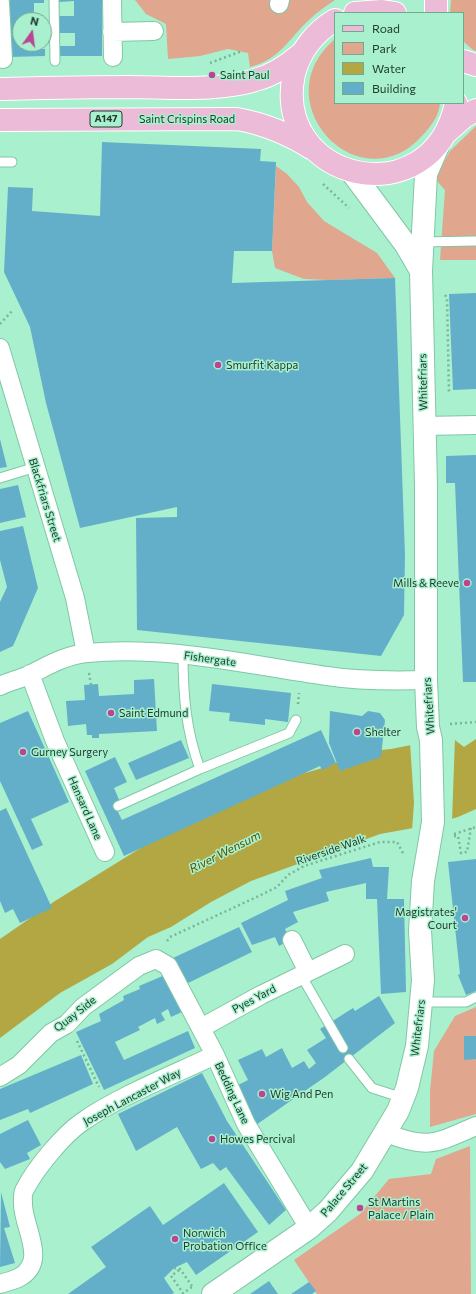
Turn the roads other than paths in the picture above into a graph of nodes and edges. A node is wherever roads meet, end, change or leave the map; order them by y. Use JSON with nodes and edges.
{"nodes":[{"id":1,"x":54,"y":0,"type":"edge"},
{"id":2,"x":112,"y":0,"type":"edge"},
{"id":3,"x":357,"y":0,"type":"edge"},
{"id":4,"x":436,"y":0,"type":"edge"},
{"id":5,"x":0,"y":3,"type":"edge"},
{"id":6,"x":344,"y":12,"type":"edge"},
{"id":7,"x":368,"y":12,"type":"edge"},
{"id":8,"x":388,"y":12,"type":"edge"},
{"id":9,"x":436,"y":12,"type":"edge"},
{"id":10,"x":334,"y":20,"type":"edge"},
{"id":11,"x":154,"y":31,"type":"dead end"},
{"id":12,"x":112,"y":32,"type":"junction"},
{"id":13,"x":302,"y":53,"type":"junction"},
{"id":14,"x":113,"y":57,"type":"dead end"},
{"id":15,"x":3,"y":59,"type":"dead end"},
{"id":16,"x":55,"y":61,"type":"dead end"},
{"id":17,"x":464,"y":61,"type":"edge"},
{"id":18,"x":476,"y":66,"type":"edge"},
{"id":19,"x":0,"y":89,"type":"edge"},
{"id":20,"x":456,"y":104,"type":"edge"},
{"id":21,"x":476,"y":110,"type":"edge"},
{"id":22,"x":0,"y":120,"type":"edge"},
{"id":23,"x":442,"y":139,"type":"junction"},
{"id":24,"x":319,"y":153,"type":"junction"},
{"id":25,"x":0,"y":162,"type":"edge"},
{"id":26,"x":12,"y":162,"type":"dead end"},
{"id":27,"x":351,"y":171,"type":"junction"},
{"id":28,"x":476,"y":241,"type":"edge"},
{"id":29,"x":415,"y":243,"type":"junction"},
{"id":30,"x":0,"y":348,"type":"edge"},
{"id":31,"x":476,"y":425,"type":"edge"},
{"id":32,"x":424,"y":426,"type":"junction"},
{"id":33,"x":36,"y":467,"type":"junction"},
{"id":34,"x":0,"y":478,"type":"edge"},
{"id":35,"x":86,"y":653,"type":"junction"},
{"id":36,"x":183,"y":654,"type":"junction"},
{"id":37,"x":30,"y":674,"type":"junction"},
{"id":38,"x":426,"y":680,"type":"junction"},
{"id":39,"x":0,"y":686,"type":"edge"},
{"id":40,"x":296,"y":720,"type":"road end"},
{"id":41,"x":200,"y":770,"type":"junction"},
{"id":42,"x":118,"y":806,"type":"dead end"},
{"id":43,"x":105,"y":852,"type":"dead end"},
{"id":44,"x":292,"y":940,"type":"dead end"},
{"id":45,"x":345,"y":954,"type":"dead end"},
{"id":46,"x":156,"y":959,"type":"joint"},
{"id":47,"x":305,"y":974,"type":"junction"},
{"id":48,"x":476,"y":997,"type":"edge"},
{"id":49,"x":422,"y":1002,"type":"junction"},
{"id":50,"x":201,"y":1028,"type":"junction"},
{"id":51,"x":343,"y":1048,"type":"dead end"},
{"id":52,"x":215,"y":1055,"type":"junction"},
{"id":53,"x":349,"y":1059,"type":"dead end"},
{"id":54,"x":0,"y":1077,"type":"edge"},
{"id":55,"x":403,"y":1098,"type":"junction"},
{"id":56,"x":476,"y":1126,"type":"edge"},
{"id":57,"x":386,"y":1133,"type":"junction"},
{"id":58,"x":308,"y":1228,"type":"junction"},
{"id":59,"x":0,"y":1284,"type":"edge"},
{"id":60,"x":214,"y":1294,"type":"edge"}],
"edges":[{"from":1,"to":16,"type":"lane"},
{"from":2,"to":12,"type":"street"},
{"from":3,"to":6,"type":"main road"},
{"from":4,"to":9,"type":"main road"},
{"from":5,"to":15,"type":"street"},
{"from":7,"to":8,"type":"main road"},
{"from":10,"to":13,"type":"main road","number":"A147"},
{"from":11,"to":12,"type":"street"},
{"from":12,"to":14,"type":"street"},
{"from":13,"to":19,"type":"main road","number":"A147"},
{"from":13,"to":24,"type":"main road","number":"A147"},
{"from":17,"to":18,"type":"main road"},
{"from":20,"to":23,"type":"main road","number":"A147"},
{"from":21,"to":23,"type":"main road","number":"A147"},
{"from":22,"to":24,"type":"main road","name":"Saint Crispins Road","number":"A147"},
{"from":23,"to":27,"type":"main road","number":"A147"},
{"from":23,"to":29,"type":"street"},
{"from":24,"to":27,"type":"main road","number":"A147"},
{"from":25,"to":26,"type":"lane"},
{"from":27,"to":29,"type":"street","name":"Whitefriars"},
{"from":28,"to":29,"type":"lane"},
{"from":29,"to":32,"type":"street","name":"Whitefriars"},
{"from":30,"to":33,"type":"street","name":"Blackfriars Street"},
{"from":31,"to":32,"type":"street"},
{"from":32,"to":38,"type":"street","name":"Whitefriars"},
{"from":33,"to":34,"type":"lane"},
{"from":33,"to":35,"type":"street","name":"Blackfriars Street"},
{"from":35,"to":36,"type":"street","name":"Fishergate"},
{"from":35,"to":37,"type":"street","name":"Fishergate"},
{"from":36,"to":38,"type":"street","name":"Fishergate"},
{"from":36,"to":41,"type":"lane"},
{"from":37,"to":39,"type":"street","name":"Fishergate"},
{"from":37,"to":43,"type":"street","name":"Hansard Lane"},
{"from":38,"to":49,"type":"street","name":"Whitefriars"},
{"from":40,"to":41,"type":"lane"},
{"from":41,"to":42,"type":"lane"},
{"from":44,"to":47,"type":"street"},
{"from":45,"to":47,"type":"street","name":"Pyes Yard"},
{"from":46,"to":50,"type":"street","name":"Bedding Lane"},
{"from":46,"to":54,"type":"street","name":"Quay Side"},
{"from":47,"to":50,"type":"street","name":"Pyes Yard"},
{"from":47,"to":51,"type":"lane"},
{"from":48,"to":49,"type":"lane"},
{"from":49,"to":55,"type":"street","name":"Whitefriars"},
{"from":50,"to":52,"type":"street","name":"Bedding Lane"},
{"from":52,"to":58,"type":"street","name":"Bedding Lane"},
{"from":52,"to":59,"type":"street","name":"Joseph Lancaster Way"},
{"from":53,"to":55,"type":"lane"},
{"from":55,"to":57,"type":"street","name":"Whitefriars"},
{"from":56,"to":57,"type":"street"},
{"from":57,"to":58,"type":"street","name":"Palace Street"},
{"from":58,"to":60,"type":"street","name":"Palace Street"}]}
